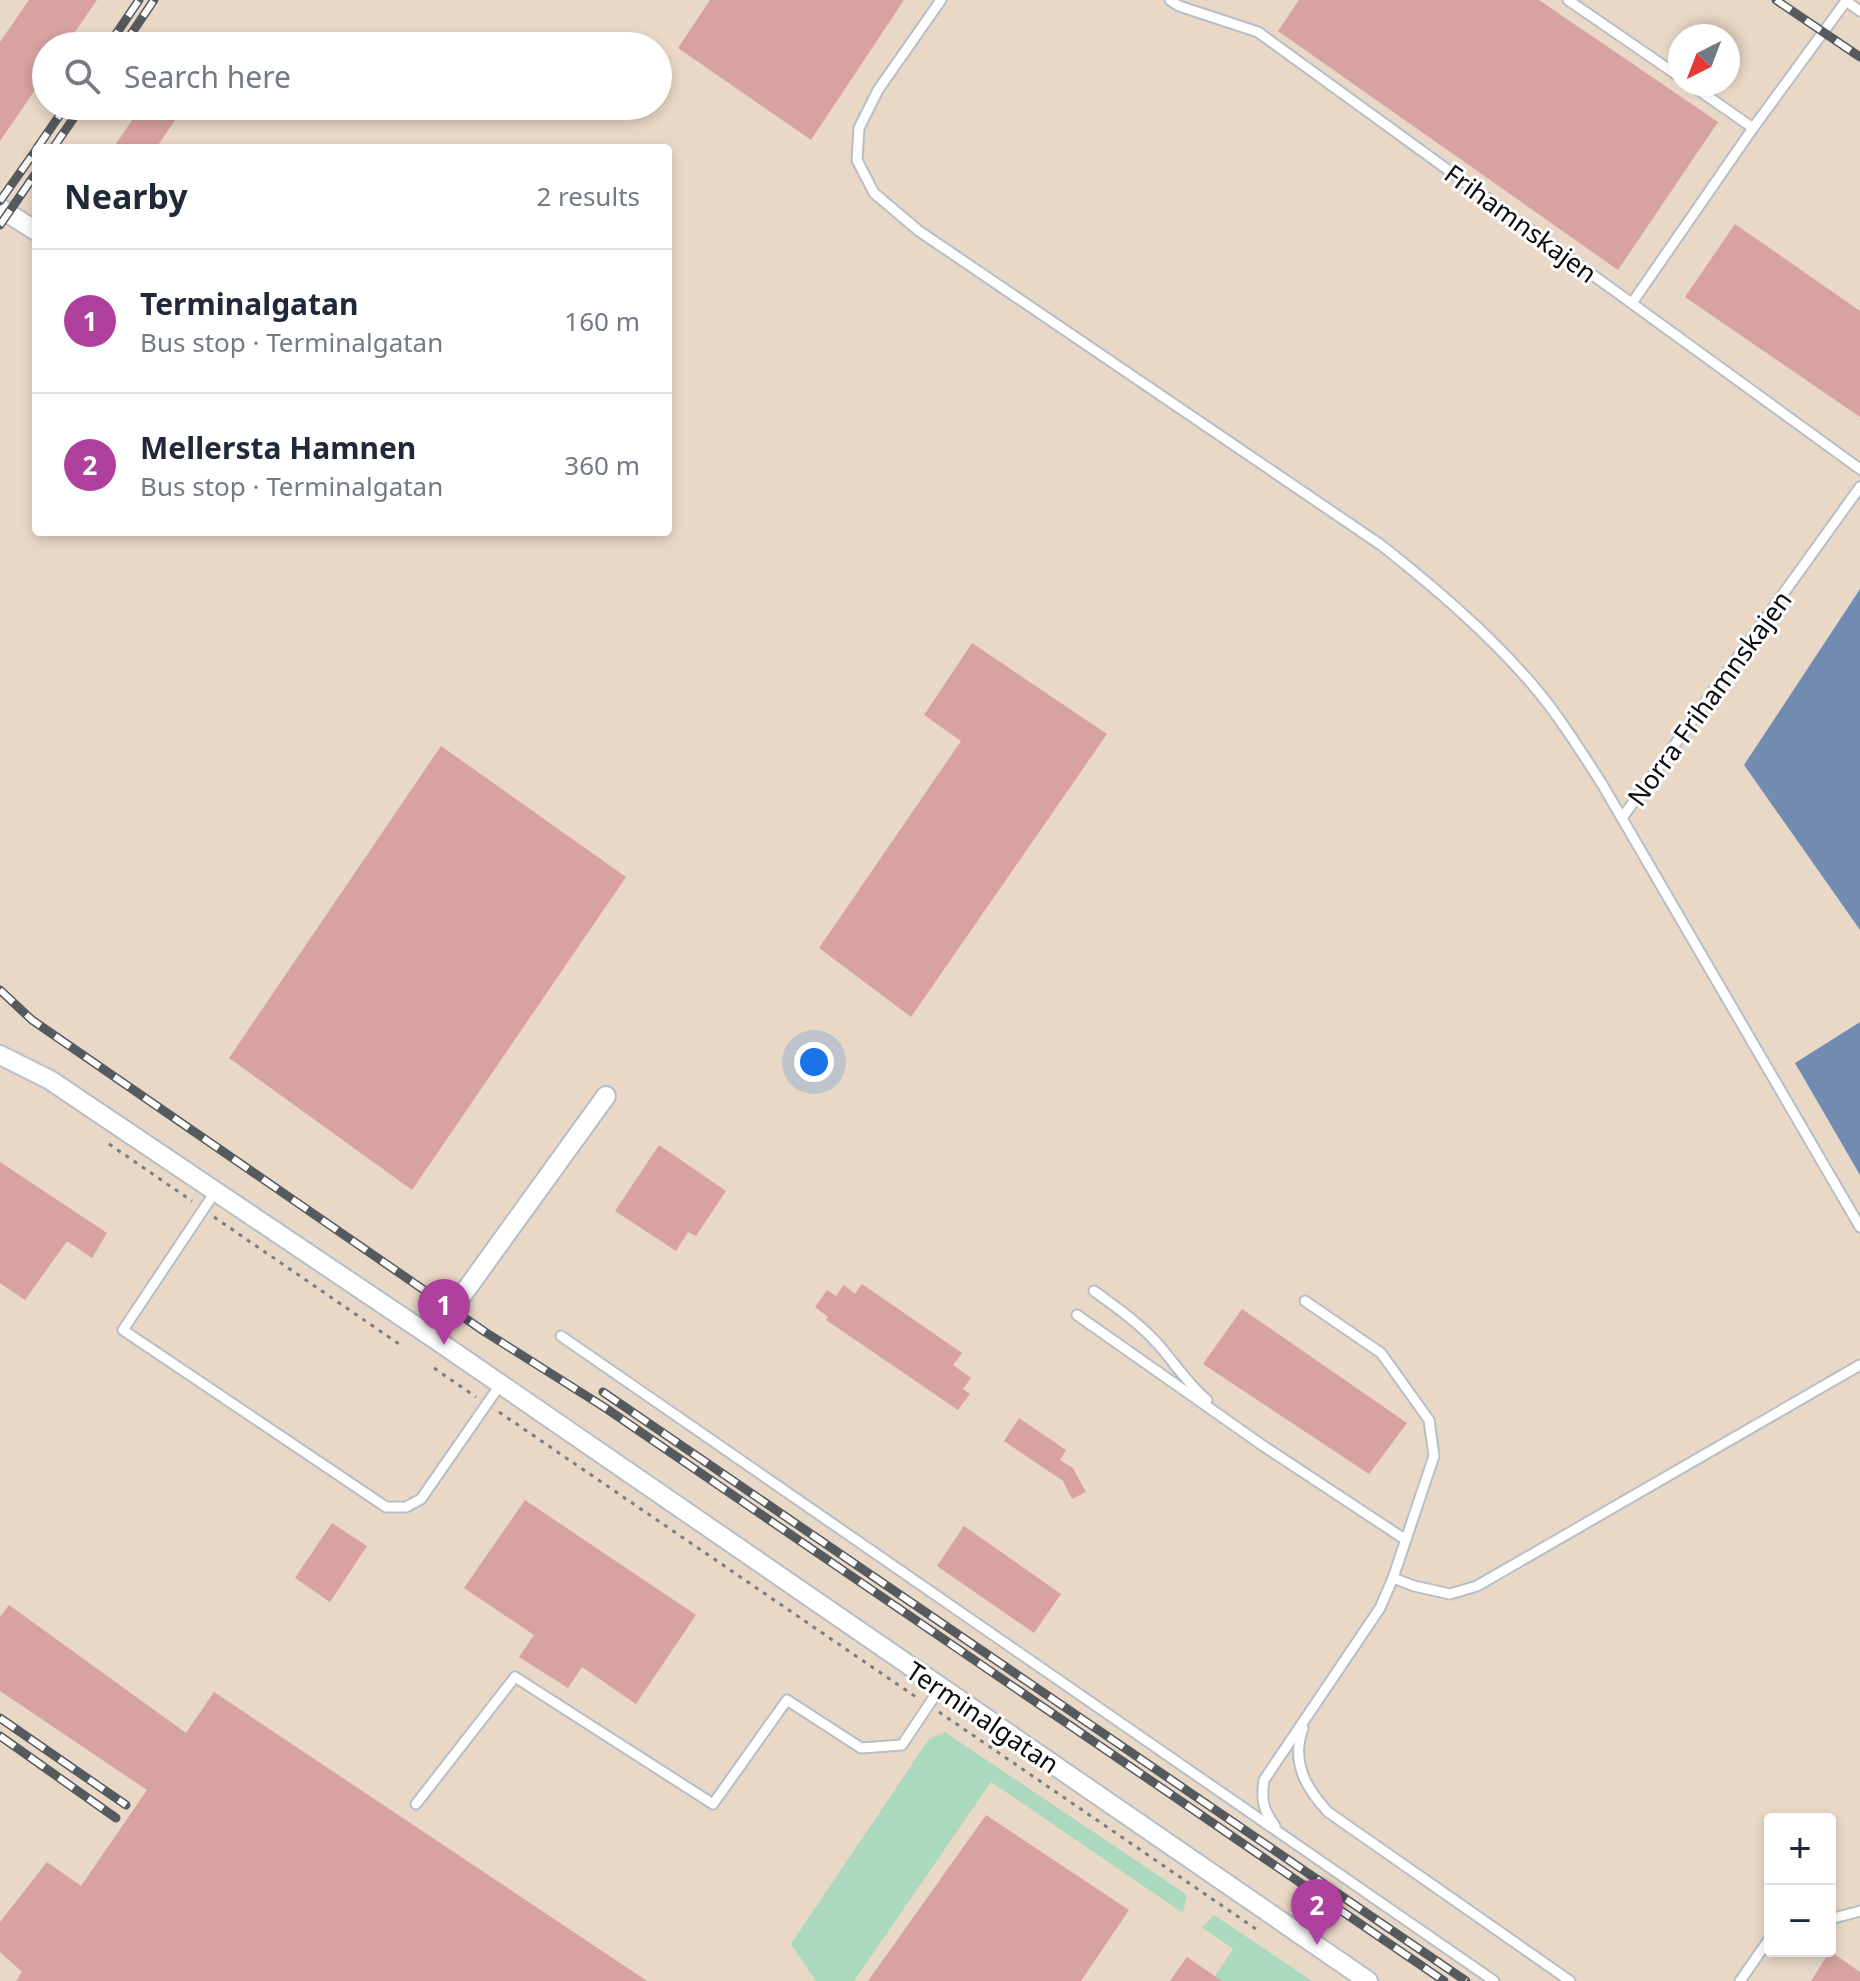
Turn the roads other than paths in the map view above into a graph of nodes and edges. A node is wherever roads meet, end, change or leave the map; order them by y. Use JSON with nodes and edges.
{"nodes":[{"id":1,"x":941,"y":0,"type":"edge"},
{"id":2,"x":1170,"y":0,"type":"edge"},
{"id":3,"x":1568,"y":0,"type":"edge"},
{"id":4,"x":1860,"y":11,"type":"edge"},
{"id":5,"x":1668,"y":69,"type":"edge"},
{"id":6,"x":1707,"y":96,"type":"edge"},
{"id":7,"x":1753,"y":128,"type":"junction"},
{"id":8,"x":0,"y":208,"type":"edge"},
{"id":9,"x":32,"y":228,"type":"edge"},
{"id":10,"x":1632,"y":303,"type":"junction"},
{"id":11,"x":1860,"y":469,"type":"edge"},
{"id":12,"x":1860,"y":487,"type":"edge"},
{"id":13,"x":1622,"y":818,"type":"junction"},
{"id":14,"x":0,"y":1055,"type":"edge"},
{"id":15,"x":606,"y":1096,"type":"dead end"},
{"id":16,"x":215,"y":1192,"type":"junction"},
{"id":17,"x":1860,"y":1227,"type":"edge"},
{"id":18,"x":1094,"y":1291,"type":"dead end"},
{"id":19,"x":1305,"y":1301,"type":"dead end"},
{"id":20,"x":1077,"y":1315,"type":"dead end"},
{"id":21,"x":561,"y":1336,"type":"dead end"},
{"id":22,"x":432,"y":1337,"type":"junction"},
{"id":23,"x":1860,"y":1365,"type":"edge"},
{"id":24,"x":500,"y":1385,"type":"junction"},
{"id":25,"x":1262,"y":1445,"type":"junction"},
{"id":26,"x":1406,"y":1540,"type":"junction"},
{"id":27,"x":1393,"y":1578,"type":"junction"},
{"id":28,"x":940,"y":1688,"type":"junction"},
{"id":29,"x":1306,"y":1718,"type":"junction"},
{"id":30,"x":416,"y":1804,"type":"dead end"},
{"id":31,"x":1279,"y":1832,"type":"junction"},
{"id":32,"x":1860,"y":1911,"type":"edge"},
{"id":33,"x":1836,"y":1917,"type":"edge"},
{"id":34,"x":1764,"y":1947,"type":"edge"},
{"id":35,"x":1368,"y":1981,"type":"edge"},
{"id":36,"x":1494,"y":1981,"type":"edge"},
{"id":37,"x":1570,"y":1981,"type":"edge"},
{"id":38,"x":1740,"y":1981,"type":"edge"}],
"edges":[{"from":1,"to":13,"type":"lane"},
{"from":2,"to":10,"type":"lane","name":"Frihamnskajen"},
{"from":3,"to":5,"type":"lane"},
{"from":4,"to":7,"type":"lane"},
{"from":6,"to":7,"type":"lane"},
{"from":7,"to":10,"type":"lane"},
{"from":8,"to":9,"type":"street"},
{"from":10,"to":11,"type":"lane","name":"Frihamnskajen"},
{"from":12,"to":13,"type":"lane","name":"Norra Frihamnskajen"},
{"from":13,"to":17,"type":"lane","name":"Norra Frihamnskajen"},
{"from":14,"to":16,"type":"street","name":"Terminalgatan"},
{"from":15,"to":22,"type":"street"},
{"from":16,"to":22,"type":"street","name":"Terminalgatan"},
{"from":16,"to":24,"type":"lane"},
{"from":18,"to":25,"type":"lane"},
{"from":19,"to":26,"type":"lane"},
{"from":20,"to":25,"type":"lane"},
{"from":21,"to":31,"type":"lane"},
{"from":22,"to":24,"type":"street","name":"Terminalgatan"},
{"from":23,"to":27,"type":"lane"},
{"from":24,"to":28,"type":"street","name":"Terminalgatan"},
{"from":25,"to":26,"type":"lane"},
{"from":26,"to":27,"type":"lane"},
{"from":27,"to":29,"type":"lane"},
{"from":28,"to":30,"type":"lane"},
{"from":28,"to":35,"type":"street","name":"Terminalgatan"},
{"from":29,"to":31,"type":"lane"},
{"from":29,"to":37,"type":"lane"},
{"from":31,"to":36,"type":"lane"},
{"from":32,"to":33,"type":"lane"},
{"from":34,"to":38,"type":"lane"}]}
